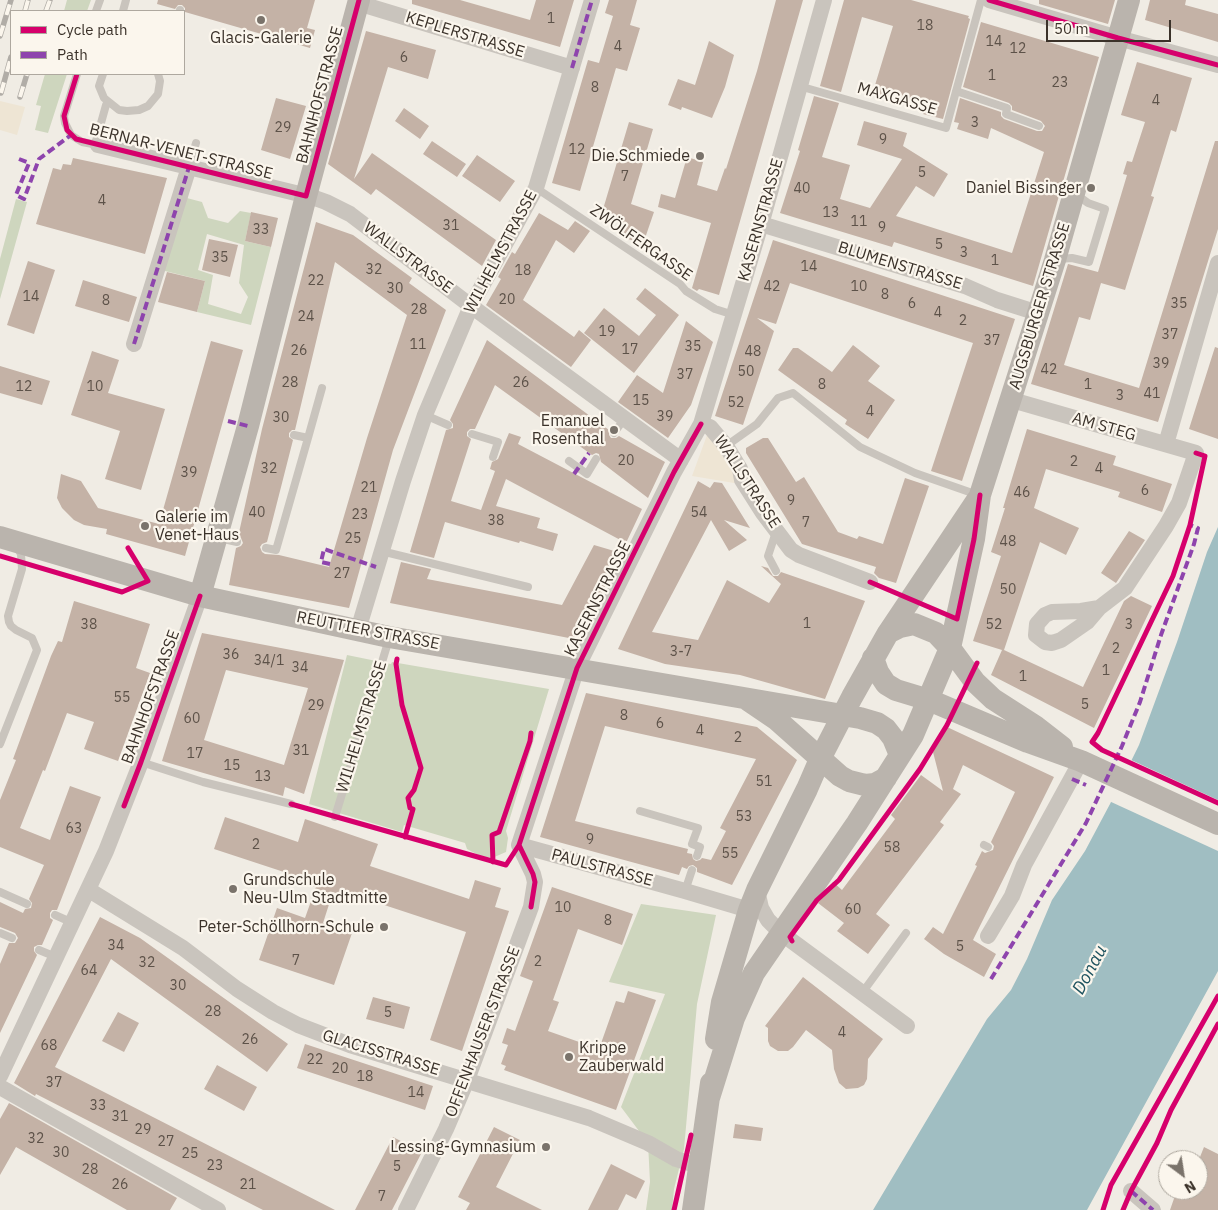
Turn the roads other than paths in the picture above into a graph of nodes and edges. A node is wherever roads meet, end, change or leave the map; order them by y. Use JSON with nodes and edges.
{"nodes":[{"id":1,"x":592,"y":0,"type":"edge"},
{"id":2,"x":824,"y":0,"type":"edge"},
{"id":3,"x":981,"y":0,"type":"edge"},
{"id":4,"x":989,"y":0,"type":"edge"},
{"id":5,"x":1129,"y":0,"type":"edge"},
{"id":6,"x":358,"y":1,"type":"edge"},
{"id":7,"x":1118,"y":38,"type":"junction"},
{"id":8,"x":1218,"y":65,"type":"edge"},
{"id":9,"x":572,"y":68,"type":"junction"},
{"id":10,"x":77,"y":75,"type":"edge"},
{"id":11,"x":104,"y":75,"type":"edge"},
{"id":12,"x":104,"y":75,"type":"edge"},
{"id":13,"x":158,"y":75,"type":"edge"},
{"id":14,"x":799,"y":86,"type":"junction"},
{"id":15,"x":956,"y":92,"type":"junction"},
{"id":16,"x":106,"y":105,"type":"junction"},
{"id":17,"x":1039,"y":126,"type":"dead end"},
{"id":18,"x":196,"y":143,"type":"dead end"},
{"id":19,"x":105,"y":147,"type":"junction"},
{"id":20,"x":189,"y":167,"type":"junction"},
{"id":21,"x":536,"y":188,"type":"junction"},
{"id":22,"x":1074,"y":192,"type":"junction"},
{"id":23,"x":306,"y":196,"type":"junction"},
{"id":24,"x":761,"y":224,"type":"junction"},
{"id":25,"x":1054,"y":260,"type":"junction"},
{"id":26,"x":1218,"y":263,"type":"edge"},
{"id":27,"x":471,"y":306,"type":"junction"},
{"id":28,"x":1038,"y":314,"type":"junction"},
{"id":29,"x":734,"y":315,"type":"junction"},
{"id":30,"x":134,"y":344,"type":"dead end"},
{"id":31,"x":322,"y":388,"type":"dead end"},
{"id":32,"x":1012,"y":400,"type":"junction"},
{"id":33,"x":425,"y":414,"type":"junction"},
{"id":34,"x":625,"y":418,"type":"junction"},
{"id":35,"x":701,"y":424,"type":"junction"},
{"id":36,"x":448,"y":425,"type":"dead end"},
{"id":37,"x":614,"y":433,"type":"dead end"},
{"id":38,"x":472,"y":434,"type":"dead end"},
{"id":39,"x":294,"y":435,"type":"dead end"},
{"id":40,"x":308,"y":438,"type":"junction"},
{"id":41,"x":1166,"y":444,"type":"junction"},
{"id":42,"x":726,"y":446,"type":"junction"},
{"id":43,"x":493,"y":456,"type":"dead end"},
{"id":44,"x":596,"y":459,"type":"dead end"},
{"id":45,"x":681,"y":460,"type":"junction"},
{"id":46,"x":569,"y":461,"type":"dead end"},
{"id":47,"x":980,"y":495,"type":"junction"},
{"id":48,"x":777,"y":530,"type":"junction"},
{"id":49,"x":4,"y":538,"type":"edge"},
{"id":50,"x":266,"y":548,"type":"dead end"},
{"id":51,"x":381,"y":551,"type":"junction"},
{"id":52,"x":51,"y":552,"type":"junction"},
{"id":53,"x":22,"y":569,"type":"junction"},
{"id":54,"x":776,"y":571,"type":"dead end"},
{"id":55,"x":870,"y":582,"type":"dead end"},
{"id":56,"x":528,"y":587,"type":"dead end"},
{"id":57,"x":200,"y":596,"type":"junction"},
{"id":58,"x":1099,"y":608,"type":"dead end"},
{"id":59,"x":358,"y":630,"type":"junction"},
{"id":60,"x":888,"y":633,"type":"junction"},
{"id":61,"x":389,"y":637,"type":"junction"},
{"id":62,"x":950,"y":648,"type":"junction"},
{"id":63,"x":873,"y":658,"type":"junction"},
{"id":64,"x":577,"y":668,"type":"junction"},
{"id":65,"x":742,"y":697,"type":"junction"},
{"id":66,"x":929,"y":700,"type":"junction"},
{"id":67,"x":843,"y":715,"type":"junction"},
{"id":68,"x":0,"y":744,"type":"edge"},
{"id":69,"x":900,"y":755,"type":"junction"},
{"id":70,"x":820,"y":759,"type":"junction"},
{"id":71,"x":141,"y":762,"type":"junction"},
{"id":72,"x":1088,"y":764,"type":"junction"},
{"id":73,"x":886,"y":778,"type":"junction"},
{"id":74,"x":292,"y":804,"type":"dead end"},
{"id":75,"x":640,"y":811,"type":"dead end"},
{"id":76,"x":335,"y":817,"type":"dead end"},
{"id":77,"x":1208,"y":820,"type":"edge"},
{"id":78,"x":519,"y":845,"type":"junction"},
{"id":79,"x":697,"y":856,"type":"dead end"},
{"id":80,"x":692,"y":870,"type":"dead end"},
{"id":81,"x":89,"y":890,"type":"junction"},
{"id":82,"x":685,"y":891,"type":"junction"},
{"id":83,"x":0,"y":892,"type":"edge"},
{"id":84,"x":753,"y":900,"type":"junction"},
{"id":85,"x":27,"y":904,"type":"dead end"},
{"id":86,"x":55,"y":915,"type":"dead end"},
{"id":87,"x":73,"y":923,"type":"junction"},
{"id":88,"x":0,"y":933,"type":"edge"},
{"id":89,"x":781,"y":933,"type":"junction"},
{"id":90,"x":906,"y":933,"type":"dead end"},
{"id":91,"x":988,"y":936,"type":"dead end"},
{"id":92,"x":12,"y":938,"type":"dead end"},
{"id":93,"x":39,"y":950,"type":"dead end"},
{"id":94,"x":57,"y":958,"type":"junction"},
{"id":95,"x":862,"y":993,"type":"junction"},
{"id":96,"x":907,"y":1026,"type":"dead end"},
{"id":97,"x":0,"y":1076,"type":"edge"},
{"id":98,"x":467,"y":1080,"type":"junction"},
{"id":99,"x":0,"y":1087,"type":"edge"},
{"id":100,"x":709,"y":1098,"type":"junction"},
{"id":101,"x":698,"y":1166,"type":"junction"},
{"id":102,"x":1131,"y":1191,"type":"dead end"},
{"id":103,"x":190,"y":1204,"type":"edge"},
{"id":104,"x":218,"y":1210,"type":"edge"},
{"id":105,"x":406,"y":1210,"type":"edge"},
{"id":106,"x":693,"y":1210,"type":"edge"},
{"id":107,"x":1153,"y":1210,"type":"edge"}],
"edges":[{"from":1,"to":9,"type":"street","name":"WILHELMSTRASSE"},
{"from":2,"to":14,"type":"street","name":"KASERNSTRASSE"},
{"from":3,"to":15,"type":"lane","name":"MAXGASSE"},
{"from":4,"to":7,"type":"street"},
{"from":5,"to":7,"type":"street","name":"AUGSBURGER STRASSE"},
{"from":6,"to":9,"type":"street","name":"KEPLERSTRASSE"},
{"from":6,"to":23,"type":"street","name":"BAHNHOFSTRASSE"},
{"from":7,"to":8,"type":"street"},
{"from":7,"to":22,"type":"street","name":"AUGSBURGER STRASSE"},
{"from":9,"to":21,"type":"street","name":"WILHELMSTRASSE"},
{"from":10,"to":19,"type":"lane","name":"BERNAR-VENET-STRASSE"},
{"from":11,"to":13,"type":"lane"},
{"from":12,"to":16,"type":"lane"},
{"from":14,"to":15,"type":"lane","name":"MAXGASSE"},
{"from":14,"to":24,"type":"street","name":"KASERNSTRASSE"},
{"from":15,"to":17,"type":"lane"},
{"from":16,"to":19,"type":"lane"},
{"from":16,"to":19,"type":"lane"},
{"from":18,"to":20,"type":"lane"},
{"from":19,"to":20,"type":"street","name":"BERNAR-VENET-STRASSE"},
{"from":20,"to":23,"type":"street","name":"BERNAR-VENET-STRASSE"},
{"from":20,"to":30,"type":"street","name":"BERNAR-VENET-STRASSE"},
{"from":21,"to":27,"type":"street","name":"WILHELMSTRASSE"},
{"from":21,"to":29,"type":"lane","name":"ZWÖLFERGASSE"},
{"from":22,"to":25,"type":"street","name":"AUGSBURGER STRASSE"},
{"from":22,"to":25,"type":"lane"},
{"from":23,"to":27,"type":"street","name":"WALLSTRASSE"},
{"from":23,"to":57,"type":"street","name":"BAHNHOFSTRASSE"},
{"from":24,"to":28,"type":"street","name":"BLUMENSTRASSE"},
{"from":24,"to":29,"type":"street","name":"KASERNSTRASSE"},
{"from":25,"to":28,"type":"street","name":"AUGSBURGER STRASSE"},
{"from":26,"to":41,"type":"street"},
{"from":27,"to":33,"type":"street","name":"WILHELMSTRASSE"},
{"from":27,"to":34,"type":"street","name":"WALLSTRASSE"},
{"from":28,"to":32,"type":"street","name":"AUGSBURGER STRASSE"},
{"from":29,"to":35,"type":"street","name":"KASERNSTRASSE"},
{"from":31,"to":40,"type":"lane"},
{"from":32,"to":41,"type":"street","name":"AM STEG"},
{"from":32,"to":47,"type":"street","name":"AUGSBURGER STRASSE"},
{"from":33,"to":36,"type":"lane"},
{"from":33,"to":51,"type":"street","name":"WILHELMSTRASSE"},
{"from":34,"to":37,"type":"lane"},
{"from":34,"to":45,"type":"street","name":"WALLSTRASSE"},
{"from":35,"to":42,"type":"street","name":"WALLSTRASSE"},
{"from":35,"to":45,"type":"street","name":"KASERNSTRASSE"},
{"from":38,"to":43,"type":"lane"},
{"from":39,"to":40,"type":"lane"},
{"from":40,"to":50,"type":"lane"},
{"from":41,"to":58,"type":"street","name":"AM STEG"},
{"from":42,"to":47,"type":"lane"},
{"from":42,"to":48,"type":"street","name":"WALLSTRASSE"},
{"from":44,"to":46,"type":"lane"},
{"from":45,"to":64,"type":"street","name":"KASERNSTRASSE"},
{"from":47,"to":60,"type":"street","name":"AUGSBURGER STRASSE"},
{"from":47,"to":62,"type":"street","name":"AUGSBURGER STRASSE"},
{"from":48,"to":54,"type":"lane"},
{"from":48,"to":55,"type":"street","name":"WALLSTRASSE"},
{"from":49,"to":52,"type":"street","name":"REUTTIER STRASSE"},
{"from":49,"to":53,"type":"lane"},
{"from":51,"to":56,"type":"lane"},
{"from":51,"to":59,"type":"street","name":"WILHELMSTRASSE"},
{"from":52,"to":53,"type":"lane"},
{"from":52,"to":57,"type":"street","name":"REUTTIER STRASSE"},
{"from":53,"to":68,"type":"lane"},
{"from":57,"to":59,"type":"street","name":"REUTTIER STRASSE"},
{"from":57,"to":71,"type":"street","name":"BAHNHOFSTRASSE"},
{"from":59,"to":61,"type":"street","name":"REUTTIER STRASSE"},
{"from":60,"to":62,"type":"street"},
{"from":60,"to":63,"type":"street"},
{"from":61,"to":64,"type":"street","name":"REUTTIER STRASSE"},
{"from":61,"to":76,"type":"lane","name":"WILHELMSTRASSE"},
{"from":62,"to":66,"type":"street"},
{"from":62,"to":72,"type":"street"},
{"from":63,"to":66,"type":"street"},
{"from":63,"to":67,"type":"street"},
{"from":64,"to":65,"type":"street","name":"REUTTIER STRASSE"},
{"from":64,"to":78,"type":"street","name":"KASERNSTRASSE"},
{"from":65,"to":67,"type":"street","name":"REUTTIER STRASSE"},
{"from":65,"to":70,"type":"street","name":"REUTTIER STRASSE"},
{"from":66,"to":69,"type":"street"},
{"from":66,"to":72,"type":"street"},
{"from":67,"to":69,"type":"street"},
{"from":67,"to":70,"type":"street"},
{"from":69,"to":73,"type":"street"},
{"from":70,"to":73,"type":"street"},
{"from":70,"to":84,"type":"street"},
{"from":71,"to":74,"type":"lane"},
{"from":71,"to":81,"type":"street","name":"BAHNHOFSTRASSE"},
{"from":72,"to":77,"type":"street"},
{"from":72,"to":91,"type":"street"},
{"from":73,"to":89,"type":"street"},
{"from":75,"to":79,"type":"lane"},
{"from":78,"to":82,"type":"street","name":"PAULSTRASSE"},
{"from":78,"to":98,"type":"street","name":"OFFENHAUSER STRASSE"},
{"from":80,"to":82,"type":"lane"},
{"from":81,"to":87,"type":"street","name":"BAHNHOFSTRASSE"},
{"from":81,"to":98,"type":"street","name":"GLACISSTRASSE"},
{"from":82,"to":84,"type":"street","name":"PAULSTRASSE"},
{"from":83,"to":85,"type":"lane"},
{"from":84,"to":89,"type":"street"},
{"from":84,"to":100,"type":"street"},
{"from":86,"to":87,"type":"lane"},
{"from":87,"to":94,"type":"street","name":"BAHNHOFSTRASSE"},
{"from":88,"to":92,"type":"lane"},
{"from":89,"to":95,"type":"street"},
{"from":89,"to":100,"type":"street"},
{"from":90,"to":95,"type":"lane"},
{"from":93,"to":94,"type":"lane"},
{"from":94,"to":97,"type":"street","name":"BAHNHOFSTRASSE"},
{"from":95,"to":96,"type":"street"},
{"from":98,"to":101,"type":"street","name":"GLACISSTRASSE"},
{"from":98,"to":105,"type":"street","name":"OFFENHAUSER STRASSE"},
{"from":99,"to":103,"type":"street"},
{"from":100,"to":101,"type":"street"},
{"from":101,"to":106,"type":"street"},
{"from":102,"to":107,"type":"street"},
{"from":103,"to":104,"type":"street"}]}
